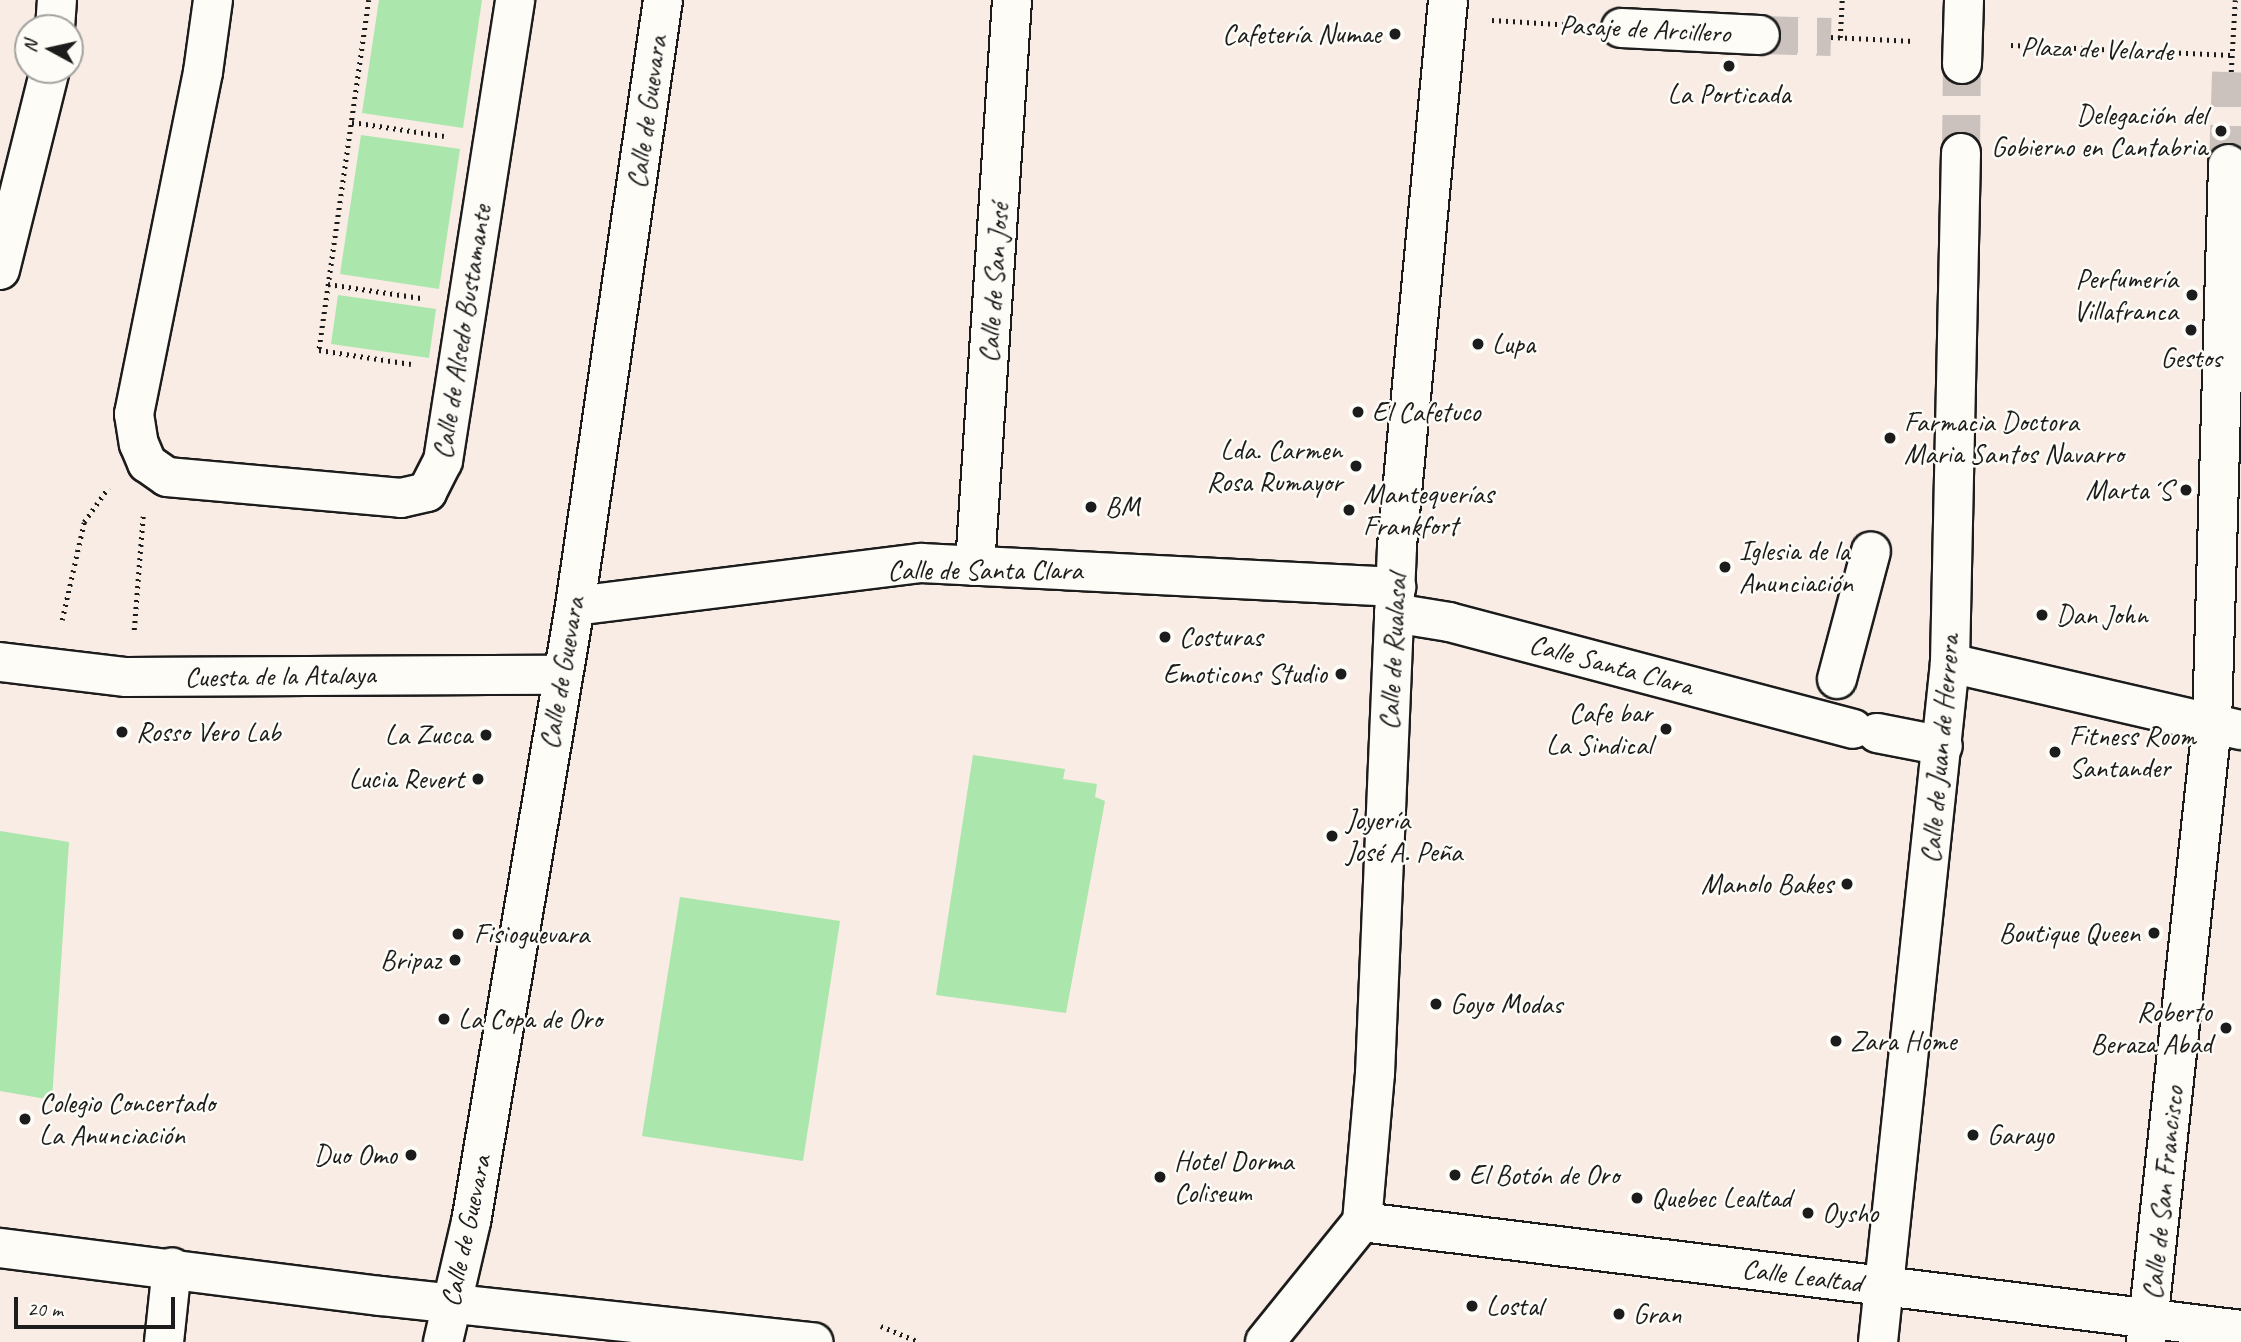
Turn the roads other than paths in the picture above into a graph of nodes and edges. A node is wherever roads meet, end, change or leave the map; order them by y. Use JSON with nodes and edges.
{"nodes":[{"id":1,"x":213,"y":0,"type":"edge"},
{"id":2,"x":515,"y":0,"type":"edge"},
{"id":3,"x":663,"y":0,"type":"edge"},
{"id":4,"x":1012,"y":0,"type":"edge"},
{"id":5,"x":1964,"y":0,"type":"edge"},
{"id":6,"x":1447,"y":8,"type":"edge"},
{"id":7,"x":1621,"y":28,"type":"road end"},
{"id":8,"x":1760,"y":35,"type":"tunnel mouth"},
{"id":9,"x":1962,"y":53,"type":"tunnel mouth"},
{"id":10,"x":46,"y":84,"type":"edge"},
{"id":11,"x":1961,"y":153,"type":"tunnel mouth"},
{"id":12,"x":2228,"y":164,"type":"tunnel mouth"},
{"id":13,"x":0,"y":270,"type":"edge"},
{"id":14,"x":1871,"y":551,"type":"dead end"},
{"id":15,"x":975,"y":566,"type":"junction"},
{"id":16,"x":1395,"y":600,"type":"junction"},
{"id":17,"x":575,"y":606,"type":"junction"},
{"id":18,"x":0,"y":662,"type":"edge"},
{"id":19,"x":1950,"y":663,"type":"junction"},
{"id":20,"x":561,"y":675,"type":"junction"},
{"id":21,"x":1845,"y":713,"type":"junction"},
{"id":22,"x":2227,"y":727,"type":"edge"},
{"id":23,"x":1943,"y":746,"type":"junction"},
{"id":24,"x":1362,"y":1222,"type":"junction"},
{"id":25,"x":0,"y":1248,"type":"edge"},
{"id":26,"x":172,"y":1267,"type":"junction"},
{"id":27,"x":1884,"y":1286,"type":"junction"},
{"id":28,"x":450,"y":1304,"type":"junction"},
{"id":29,"x":2241,"y":1330,"type":"edge"},
{"id":30,"x":2147,"y":1331,"type":"edge"},
{"id":31,"x":164,"y":1342,"type":"edge"},
{"id":32,"x":443,"y":1342,"type":"edge"},
{"id":33,"x":814,"y":1342,"type":"edge"},
{"id":34,"x":1265,"y":1342,"type":"edge"},
{"id":35,"x":1878,"y":1342,"type":"edge"}],
"edges":[{"from":1,"to":2,"type":"street","name":"Calle de Alsedo Bustamante"},
{"from":3,"to":17,"type":"street","name":"Calle de Guevara"},
{"from":4,"to":15,"type":"street","name":"Calle de San José"},
{"from":5,"to":9,"type":"street"},
{"from":6,"to":16,"type":"street","name":"Calle de Rualasal"},
{"from":7,"to":8,"type":"street","name":"Pasaje de Arcillero"},
{"from":10,"to":13,"type":"street"},
{"from":11,"to":19,"type":"street","name":"Calle de Juan de Herrera"},
{"from":12,"to":22,"type":"street","name":"Calle de San Francisco"},
{"from":14,"to":21,"type":"street"},
{"from":15,"to":16,"type":"street","name":"Calle de Santa Clara"},
{"from":15,"to":17,"type":"street","name":"Calle de Santa Clara"},
{"from":16,"to":21,"type":"street","name":"Calle Santa Clara"},
{"from":16,"to":24,"type":"street","name":"Calle de Rualasal"},
{"from":17,"to":20,"type":"street","name":"Calle de Guevara"},
{"from":18,"to":20,"type":"street","name":"Cuesta de la Atalaya"},
{"from":19,"to":22,"type":"street"},
{"from":19,"to":23,"type":"street","name":"Calle de Juan de Herrera"},
{"from":20,"to":28,"type":"street","name":"Calle de Guevara"},
{"from":21,"to":23,"type":"street","name":"Calle Santa Clara"},
{"from":22,"to":30,"type":"street","name":"Calle de San Francisco"},
{"from":23,"to":27,"type":"street","name":"Calle de Juan de Herrera"},
{"from":24,"to":27,"type":"street","name":"Calle Lealtad"},
{"from":24,"to":34,"type":"street"},
{"from":25,"to":26,"type":"street"},
{"from":26,"to":28,"type":"street"},
{"from":26,"to":31,"type":"street"},
{"from":27,"to":30,"type":"street","name":"Calle Lealtad"},
{"from":27,"to":35,"type":"street","name":"Calle de Juan de Herrera"},
{"from":28,"to":32,"type":"street","name":"Calle de Guevara"},
{"from":28,"to":33,"type":"street"},
{"from":29,"to":30,"type":"street","name":"Calle Lealtad"}]}
